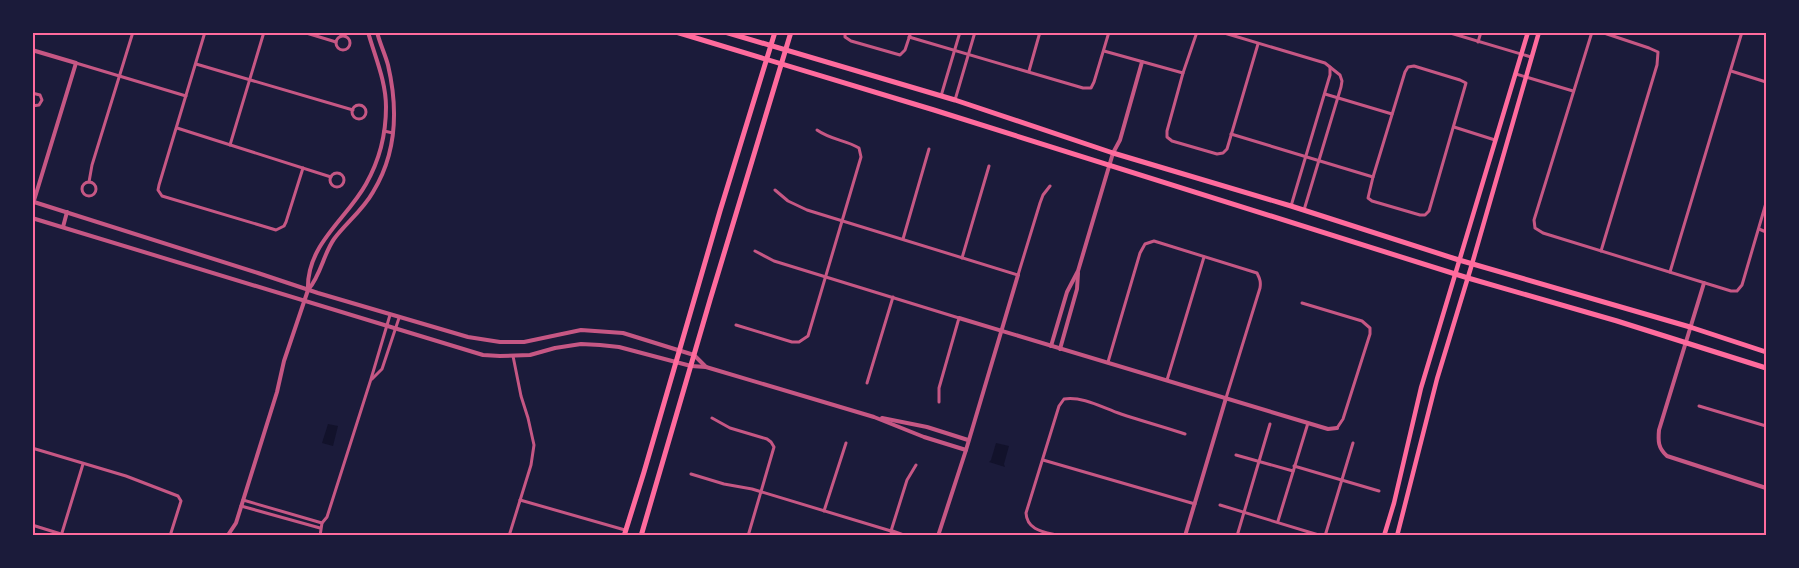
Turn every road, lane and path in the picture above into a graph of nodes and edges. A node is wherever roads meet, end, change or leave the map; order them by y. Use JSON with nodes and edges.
{"nodes":[{"id":1,"x":132,"y":32,"type":"edge"},
{"id":2,"x":205,"y":32,"type":"edge"},
{"id":3,"x":264,"y":32,"type":"edge"},
{"id":4,"x":303,"y":32,"type":"edge"},
{"id":5,"x":368,"y":32,"type":"edge"},
{"id":6,"x":377,"y":32,"type":"edge"},
{"id":7,"x":676,"y":32,"type":"edge"},
{"id":8,"x":725,"y":32,"type":"edge"},
{"id":9,"x":775,"y":32,"type":"edge"},
{"id":10,"x":791,"y":32,"type":"edge"},
{"id":11,"x":960,"y":32,"type":"edge"},
{"id":12,"x":975,"y":32,"type":"edge"},
{"id":13,"x":1040,"y":32,"type":"edge"},
{"id":14,"x":1109,"y":32,"type":"edge"},
{"id":15,"x":1197,"y":32,"type":"edge"},
{"id":16,"x":1221,"y":32,"type":"edge"},
{"id":17,"x":1447,"y":32,"type":"edge"},
{"id":18,"x":1481,"y":32,"type":"edge"},
{"id":19,"x":1528,"y":32,"type":"edge"},
{"id":20,"x":1539,"y":32,"type":"edge"},
{"id":21,"x":1592,"y":32,"type":"edge"},
{"id":22,"x":1601,"y":32,"type":"edge"},
{"id":23,"x":1742,"y":32,"type":"edge"},
{"id":24,"x":845,"y":34,"type":"edge"},
{"id":25,"x":910,"y":35,"type":"edge"},
{"id":26,"x":336,"y":42,"type":"junction"},
{"id":27,"x":1478,"y":42,"type":"junction"},
{"id":28,"x":1258,"y":44,"type":"junction"},
{"id":29,"x":772,"y":46,"type":"junction"},
{"id":30,"x":32,"y":50,"type":"edge"},
{"id":31,"x":785,"y":50,"type":"junction"},
{"id":32,"x":955,"y":50,"type":"junction"},
{"id":33,"x":1104,"y":51,"type":"junction"},
{"id":34,"x":968,"y":54,"type":"junction"},
{"id":35,"x":1521,"y":54,"type":"junction"},
{"id":36,"x":1531,"y":57,"type":"junction"},
{"id":37,"x":768,"y":59,"type":"junction"},
{"id":38,"x":76,"y":62,"type":"junction"},
{"id":39,"x":1142,"y":62,"type":"junction"},
{"id":40,"x":781,"y":63,"type":"junction"},
{"id":41,"x":196,"y":64,"type":"junction"},
{"id":42,"x":1330,"y":66,"type":"junction"},
{"id":43,"x":1029,"y":71,"type":"junction"},
{"id":44,"x":1731,"y":71,"type":"junction"},
{"id":45,"x":1183,"y":73,"type":"junction"},
{"id":46,"x":1516,"y":74,"type":"junction"},
{"id":47,"x":119,"y":76,"type":"junction"},
{"id":48,"x":1526,"y":77,"type":"junction"},
{"id":49,"x":250,"y":81,"type":"junction"},
{"id":50,"x":1766,"y":82,"type":"edge"},
{"id":51,"x":1573,"y":91,"type":"junction"},
{"id":52,"x":32,"y":94,"type":"edge"},
{"id":53,"x":1325,"y":94,"type":"junction"},
{"id":54,"x":186,"y":96,"type":"junction"},
{"id":55,"x":941,"y":96,"type":"junction"},
{"id":56,"x":1338,"y":98,"type":"junction"},
{"id":57,"x":955,"y":100,"type":"junction"},
{"id":58,"x":32,"y":106,"type":"edge"},
{"id":59,"x":353,"y":110,"type":"junction"},
{"id":60,"x":1392,"y":114,"type":"junction"},
{"id":61,"x":1454,"y":127,"type":"junction"},
{"id":62,"x":176,"y":128,"type":"junction"},
{"id":63,"x":817,"y":130,"type":"dead end"},
{"id":64,"x":384,"y":131,"type":"junction"},
{"id":65,"x":393,"y":133,"type":"junction"},
{"id":66,"x":1231,"y":134,"type":"junction"},
{"id":67,"x":1496,"y":140,"type":"junction"},
{"id":68,"x":230,"y":145,"type":"junction"},
{"id":69,"x":929,"y":149,"type":"dead end"},
{"id":70,"x":1114,"y":153,"type":"junction"},
{"id":71,"x":1306,"y":157,"type":"junction"},
{"id":72,"x":1319,"y":161,"type":"junction"},
{"id":73,"x":1110,"y":164,"type":"junction"},
{"id":74,"x":989,"y":166,"type":"dead end"},
{"id":75,"x":303,"y":168,"type":"junction"},
{"id":76,"x":331,"y":177,"type":"junction"},
{"id":77,"x":1373,"y":177,"type":"junction"},
{"id":78,"x":89,"y":182,"type":"junction"},
{"id":79,"x":1050,"y":186,"type":"dead end"},
{"id":80,"x":775,"y":190,"type":"dead end"},
{"id":81,"x":1766,"y":203,"type":"edge"},
{"id":82,"x":33,"y":205,"type":"edge"},
{"id":83,"x":1291,"y":206,"type":"junction"},
{"id":84,"x":1304,"y":210,"type":"junction"},
{"id":85,"x":67,"y":212,"type":"junction"},
{"id":86,"x":32,"y":218,"type":"edge"},
{"id":87,"x":843,"y":221,"type":"junction"},
{"id":88,"x":63,"y":227,"type":"junction"},
{"id":89,"x":1759,"y":229,"type":"junction"},
{"id":90,"x":1766,"y":232,"type":"edge"},
{"id":91,"x":903,"y":239,"type":"junction"},
{"id":92,"x":755,"y":251,"type":"dead end"},
{"id":93,"x":1601,"y":251,"type":"junction"},
{"id":94,"x":1204,"y":257,"type":"junction"},
{"id":95,"x":962,"y":258,"type":"junction"},
{"id":96,"x":1459,"y":260,"type":"junction"},
{"id":97,"x":1472,"y":264,"type":"junction"},
{"id":98,"x":1078,"y":270,"type":"junction"},
{"id":99,"x":1670,"y":272,"type":"junction"},
{"id":100,"x":1455,"y":274,"type":"junction"},
{"id":101,"x":1018,"y":275,"type":"junction"},
{"id":102,"x":825,"y":277,"type":"junction"},
{"id":103,"x":1468,"y":278,"type":"junction"},
{"id":104,"x":1704,"y":283,"type":"junction"},
{"id":105,"x":308,"y":290,"type":"junction"},
{"id":106,"x":892,"y":297,"type":"junction"},
{"id":107,"x":304,"y":301,"type":"junction"},
{"id":108,"x":1302,"y":303,"type":"dead end"},
{"id":109,"x":390,"y":315,"type":"junction"},
{"id":110,"x":399,"y":318,"type":"junction"},
{"id":111,"x":960,"y":318,"type":"junction"},
{"id":112,"x":736,"y":325,"type":"dead end"},
{"id":113,"x":386,"y":326,"type":"junction"},
{"id":114,"x":1690,"y":328,"type":"junction"},
{"id":115,"x":395,"y":329,"type":"junction"},
{"id":116,"x":1001,"y":330,"type":"junction"},
{"id":117,"x":1685,"y":344,"type":"junction"},
{"id":118,"x":1051,"y":346,"type":"junction"},
{"id":119,"x":1060,"y":349,"type":"junction"},
{"id":120,"x":679,"y":350,"type":"junction"},
{"id":121,"x":1766,"y":352,"type":"edge"},
{"id":122,"x":694,"y":355,"type":"junction"},
{"id":123,"x":513,"y":356,"type":"junction"},
{"id":124,"x":676,"y":362,"type":"junction"},
{"id":125,"x":1108,"y":362,"type":"junction"},
{"id":126,"x":691,"y":366,"type":"junction"},
{"id":127,"x":706,"y":367,"type":"junction"},
{"id":128,"x":1766,"y":368,"type":"edge"},
{"id":129,"x":371,"y":379,"type":"junction"},
{"id":130,"x":1167,"y":380,"type":"junction"},
{"id":131,"x":867,"y":383,"type":"dead end"},
{"id":132,"x":1226,"y":398,"type":"junction"},
{"id":133,"x":939,"y":402,"type":"dead end"},
{"id":134,"x":1699,"y":406,"type":"dead end"},
{"id":135,"x":874,"y":417,"type":"junction"},
{"id":136,"x":712,"y":418,"type":"dead end"},
{"id":137,"x":1308,"y":423,"type":"junction"},
{"id":138,"x":1270,"y":424,"type":"dead end"},
{"id":139,"x":1766,"y":426,"type":"edge"},
{"id":140,"x":1337,"y":428,"type":"joint"},
{"id":141,"x":1185,"y":434,"type":"dead end"},
{"id":142,"x":968,"y":440,"type":"junction"},
{"id":143,"x":846,"y":443,"type":"dead end"},
{"id":144,"x":1353,"y":443,"type":"dead end"},
{"id":145,"x":32,"y":448,"type":"edge"},
{"id":146,"x":966,"y":450,"type":"junction"},
{"id":147,"x":1236,"y":455,"type":"dead end"},
{"id":148,"x":1043,"y":460,"type":"junction"},
{"id":149,"x":1258,"y":461,"type":"junction"},
{"id":150,"x":84,"y":464,"type":"junction"},
{"id":151,"x":916,"y":465,"type":"dead end"},
{"id":152,"x":1294,"y":466,"type":"junction"},
{"id":153,"x":1293,"y":471,"type":"junction"},
{"id":154,"x":691,"y":474,"type":"dead end"},
{"id":155,"x":1342,"y":480,"type":"junction"},
{"id":156,"x":1766,"y":488,"type":"edge"},
{"id":157,"x":761,"y":492,"type":"junction"},
{"id":158,"x":1379,"y":492,"type":"dead end"},
{"id":159,"x":243,"y":500,"type":"junction"},
{"id":160,"x":520,"y":500,"type":"junction"},
{"id":161,"x":1195,"y":504,"type":"junction"},
{"id":162,"x":1220,"y":505,"type":"dead end"},
{"id":163,"x":241,"y":506,"type":"junction"},
{"id":164,"x":824,"y":511,"type":"junction"},
{"id":165,"x":1244,"y":511,"type":"junction"},
{"id":166,"x":1278,"y":521,"type":"junction"},
{"id":167,"x":322,"y":523,"type":"junction"},
{"id":168,"x":32,"y":525,"type":"edge"},
{"id":169,"x":320,"y":528,"type":"junction"},
{"id":170,"x":891,"y":531,"type":"junction"},
{"id":171,"x":625,"y":533,"type":"edge"},
{"id":172,"x":61,"y":535,"type":"edge"},
{"id":173,"x":228,"y":535,"type":"edge"},
{"id":174,"x":1321,"y":535,"type":"edge"},
{"id":175,"x":170,"y":536,"type":"edge"},
{"id":176,"x":320,"y":536,"type":"edge"},
{"id":177,"x":509,"y":536,"type":"edge"},
{"id":178,"x":630,"y":536,"type":"edge"},
{"id":179,"x":641,"y":536,"type":"edge"},
{"id":180,"x":748,"y":536,"type":"edge"},
{"id":181,"x":905,"y":536,"type":"edge"},
{"id":182,"x":938,"y":536,"type":"edge"},
{"id":183,"x":1060,"y":536,"type":"edge"},
{"id":184,"x":1185,"y":536,"type":"edge"},
{"id":185,"x":1237,"y":536,"type":"edge"},
{"id":186,"x":1384,"y":536,"type":"edge"},
{"id":187,"x":1397,"y":536,"type":"edge"}],
"edges":[{"from":1,"to":47,"type":"street"},
{"from":2,"to":41,"type":"street"},
{"from":3,"to":49,"type":"street"},
{"from":4,"to":26,"type":"street"},
{"from":5,"to":64,"type":"street"},
{"from":6,"to":65,"type":"street"},
{"from":7,"to":37,"type":"main road"},
{"from":8,"to":29,"type":"main road"},
{"from":9,"to":29,"type":"main road"},
{"from":10,"to":31,"type":"main road"},
{"from":11,"to":32,"type":"street"},
{"from":12,"to":34,"type":"street"},
{"from":13,"to":43,"type":"street"},
{"from":14,"to":33,"type":"street"},
{"from":15,"to":45,"type":"street"},
{"from":16,"to":28,"type":"street"},
{"from":17,"to":27,"type":"street"},
{"from":18,"to":27,"type":"street"},
{"from":19,"to":35,"type":"main road"},
{"from":20,"to":36,"type":"main road"},
{"from":21,"to":51,"type":"street"},
{"from":22,"to":93,"type":"street"},
{"from":23,"to":44,"type":"street"},
{"from":24,"to":25,"type":"street"},
{"from":25,"to":32,"type":"street"},
{"from":26,"to":26,"type":"street"},
{"from":27,"to":35,"type":"street"},
{"from":28,"to":42,"type":"street"},
{"from":28,"to":66,"type":"street"},
{"from":29,"to":31,"type":"main road"},
{"from":29,"to":37,"type":"main road"},
{"from":30,"to":38,"type":"street"},
{"from":31,"to":40,"type":"main road"},
{"from":31,"to":55,"type":"main road"},
{"from":32,"to":34,"type":"street"},
{"from":32,"to":55,"type":"street"},
{"from":33,"to":39,"type":"street"},
{"from":33,"to":43,"type":"street"},
{"from":34,"to":43,"type":"street"},
{"from":34,"to":57,"type":"street"},
{"from":35,"to":36,"type":"street"},
{"from":35,"to":46,"type":"main road"},
{"from":36,"to":48,"type":"main road"},
{"from":37,"to":40,"type":"main road"},
{"from":37,"to":120,"type":"main road"},
{"from":38,"to":47,"type":"street"},
{"from":38,"to":82,"type":"street"},
{"from":39,"to":45,"type":"street"},
{"from":39,"to":70,"type":"street"},
{"from":40,"to":73,"type":"main road"},
{"from":40,"to":122,"type":"main road"},
{"from":41,"to":49,"type":"street"},
{"from":41,"to":54,"type":"street"},
{"from":42,"to":53,"type":"street"},
{"from":42,"to":56,"type":"street"},
{"from":44,"to":50,"type":"street"},
{"from":44,"to":99,"type":"street"},
{"from":45,"to":66,"type":"street"},
{"from":46,"to":48,"type":"street"},
{"from":46,"to":67,"type":"main road"},
{"from":47,"to":54,"type":"street"},
{"from":47,"to":78,"type":"street"},
{"from":48,"to":51,"type":"street"},
{"from":48,"to":97,"type":"main road"},
{"from":49,"to":59,"type":"street"},
{"from":49,"to":68,"type":"street"},
{"from":51,"to":93,"type":"street"},
{"from":52,"to":58,"type":"street"},
{"from":53,"to":56,"type":"street"},
{"from":53,"to":71,"type":"street"},
{"from":54,"to":62,"type":"street"},
{"from":55,"to":57,"type":"main road"},
{"from":56,"to":60,"type":"street"},
{"from":56,"to":72,"type":"street"},
{"from":57,"to":70,"type":"main road"},
{"from":59,"to":59,"type":"street"},
{"from":60,"to":61,"type":"street"},
{"from":60,"to":77,"type":"street"},
{"from":61,"to":67,"type":"street"},
{"from":61,"to":77,"type":"street"},
{"from":62,"to":68,"type":"street"},
{"from":62,"to":75,"type":"street"},
{"from":63,"to":87,"type":"street"},
{"from":64,"to":65,"type":"street"},
{"from":64,"to":105,"type":"street"},
{"from":65,"to":105,"type":"street"},
{"from":66,"to":71,"type":"street"},
{"from":67,"to":96,"type":"main road"},
{"from":68,"to":75,"type":"street"},
{"from":69,"to":91,"type":"street"},
{"from":70,"to":73,"type":"street"},
{"from":70,"to":83,"type":"main road"},
{"from":71,"to":72,"type":"street"},
{"from":71,"to":83,"type":"street"},
{"from":72,"to":77,"type":"street"},
{"from":72,"to":84,"type":"street"},
{"from":73,"to":98,"type":"street"},
{"from":73,"to":100,"type":"main road"},
{"from":74,"to":95,"type":"street"},
{"from":75,"to":76,"type":"street"},
{"from":76,"to":76,"type":"street"},
{"from":78,"to":78,"type":"street"},
{"from":79,"to":101,"type":"street"},
{"from":80,"to":87,"type":"street"},
{"from":81,"to":89,"type":"street"},
{"from":82,"to":85,"type":"street"},
{"from":83,"to":84,"type":"main road"},
{"from":84,"to":96,"type":"main road"},
{"from":85,"to":88,"type":"street"},
{"from":85,"to":105,"type":"street"},
{"from":86,"to":88,"type":"street"},
{"from":87,"to":91,"type":"street"},
{"from":87,"to":102,"type":"street"},
{"from":88,"to":107,"type":"street"},
{"from":89,"to":90,"type":"street"},
{"from":89,"to":104,"type":"street"},
{"from":91,"to":95,"type":"street"},
{"from":92,"to":102,"type":"street"},
{"from":93,"to":99,"type":"street"},
{"from":94,"to":125,"type":"street"},
{"from":94,"to":130,"type":"street"},
{"from":94,"to":132,"type":"street"},
{"from":95,"to":101,"type":"street"},
{"from":96,"to":97,"type":"main road"},
{"from":96,"to":100,"type":"main road"},
{"from":97,"to":103,"type":"main road"},
{"from":97,"to":114,"type":"main road"},
{"from":98,"to":118,"type":"street"},
{"from":98,"to":119,"type":"street"},
{"from":99,"to":104,"type":"street"},
{"from":100,"to":103,"type":"main road"},
{"from":100,"to":186,"type":"main road"},
{"from":101,"to":116,"type":"street"},
{"from":102,"to":106,"type":"street"},
{"from":102,"to":112,"type":"street"},
{"from":103,"to":117,"type":"main road"},
{"from":103,"to":187,"type":"main road"},
{"from":104,"to":114,"type":"street"},
{"from":105,"to":107,"type":"street"},
{"from":105,"to":109,"type":"street"},
{"from":106,"to":111,"type":"street"},
{"from":106,"to":131,"type":"street"},
{"from":107,"to":113,"type":"street"},
{"from":107,"to":159,"type":"street"},
{"from":108,"to":140,"type":"street"},
{"from":109,"to":110,"type":"street"},
{"from":109,"to":113,"type":"street"},
{"from":110,"to":115,"type":"street"},
{"from":110,"to":120,"type":"street"},
{"from":111,"to":116,"type":"street"},
{"from":111,"to":133,"type":"street"},
{"from":113,"to":115,"type":"street"},
{"from":113,"to":129,"type":"street"},
{"from":114,"to":117,"type":"street"},
{"from":114,"to":121,"type":"main road"},
{"from":115,"to":123,"type":"street"},
{"from":115,"to":129,"type":"street"},
{"from":116,"to":118,"type":"street"},
{"from":116,"to":142,"type":"street"},
{"from":117,"to":128,"type":"main road"},
{"from":117,"to":156,"type":"street"},
{"from":118,"to":119,"type":"street"},
{"from":119,"to":125,"type":"street"},
{"from":120,"to":122,"type":"street"},
{"from":120,"to":124,"type":"main road"},
{"from":122,"to":126,"type":"main road"},
{"from":122,"to":127,"type":"street"},
{"from":123,"to":124,"type":"street"},
{"from":123,"to":160,"type":"street"},
{"from":124,"to":126,"type":"street"},
{"from":124,"to":171,"type":"main road"},
{"from":125,"to":130,"type":"street"},
{"from":126,"to":127,"type":"street"},
{"from":126,"to":179,"type":"main road"},
{"from":127,"to":135,"type":"street"},
{"from":129,"to":167,"type":"street"},
{"from":130,"to":132,"type":"street"},
{"from":132,"to":137,"type":"street"},
{"from":132,"to":161,"type":"street"},
{"from":134,"to":139,"type":"street"},
{"from":135,"to":142,"type":"street"},
{"from":135,"to":146,"type":"street"},
{"from":136,"to":157,"type":"street"},
{"from":137,"to":140,"type":"street"},
{"from":137,"to":152,"type":"street"},
{"from":138,"to":149,"type":"street"},
{"from":141,"to":148,"type":"street"},
{"from":142,"to":146,"type":"street"},
{"from":143,"to":164,"type":"street"},
{"from":144,"to":155,"type":"street"},
{"from":145,"to":150,"type":"street"},
{"from":146,"to":182,"type":"street"},
{"from":147,"to":149,"type":"street"},
{"from":148,"to":161,"type":"street"},
{"from":148,"to":183,"type":"street"},
{"from":149,"to":153,"type":"street"},
{"from":149,"to":165,"type":"street"},
{"from":150,"to":172,"type":"street"},
{"from":150,"to":175,"type":"street"},
{"from":151,"to":170,"type":"street"},
{"from":152,"to":153,"type":"street"},
{"from":152,"to":155,"type":"street"},
{"from":153,"to":166,"type":"street"},
{"from":154,"to":157,"type":"street"},
{"from":155,"to":158,"type":"street"},
{"from":155,"to":174,"type":"street"},
{"from":157,"to":164,"type":"street"},
{"from":157,"to":180,"type":"street"},
{"from":159,"to":163,"type":"street"},
{"from":159,"to":167,"type":"street"},
{"from":160,"to":171,"type":"street"},
{"from":160,"to":177,"type":"street"},
{"from":161,"to":184,"type":"street"},
{"from":162,"to":165,"type":"street"},
{"from":163,"to":169,"type":"street"},
{"from":163,"to":173,"type":"street"},
{"from":164,"to":170,"type":"street"},
{"from":165,"to":166,"type":"street"},
{"from":165,"to":185,"type":"street"},
{"from":166,"to":174,"type":"street"},
{"from":167,"to":169,"type":"street"},
{"from":168,"to":172,"type":"street"},
{"from":169,"to":176,"type":"street"},
{"from":170,"to":181,"type":"street"},
{"from":171,"to":178,"type":"main road"}]}
